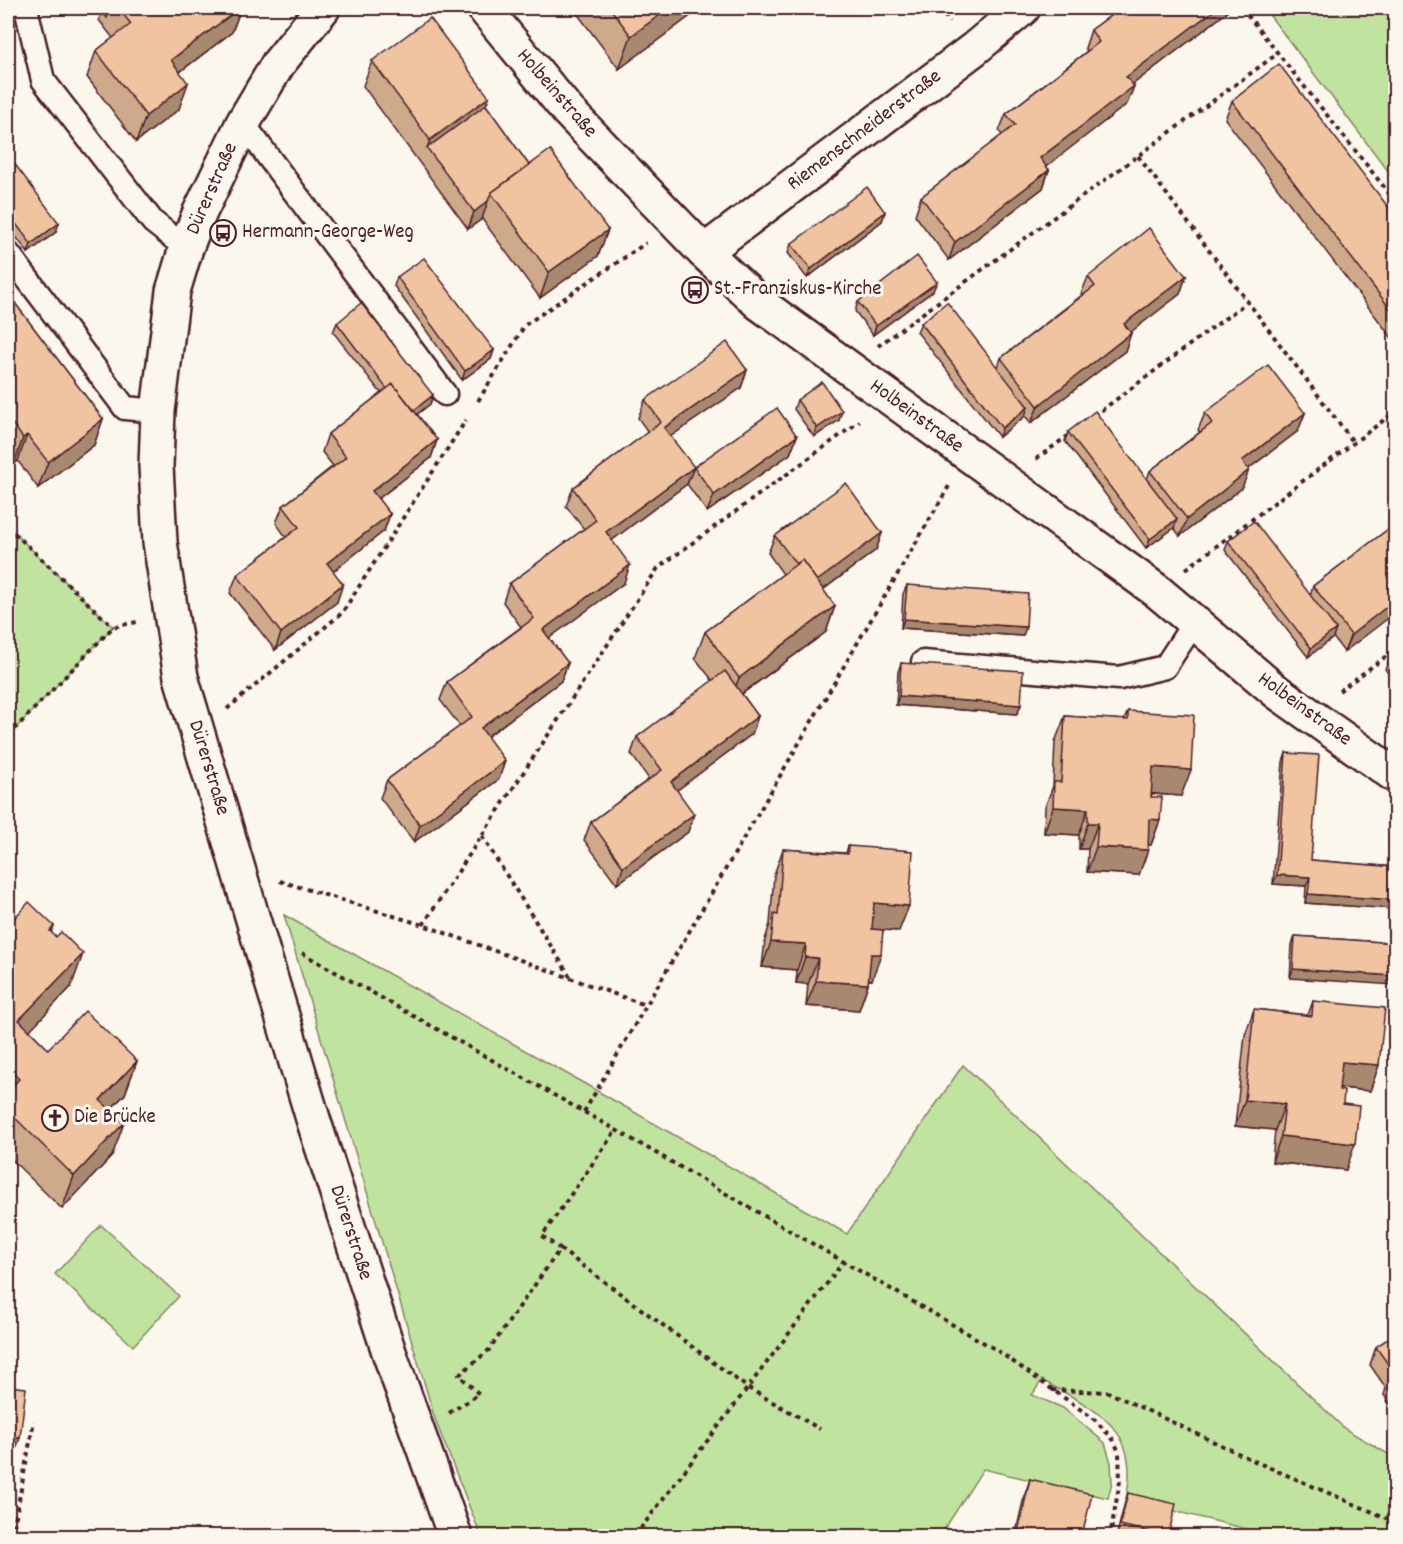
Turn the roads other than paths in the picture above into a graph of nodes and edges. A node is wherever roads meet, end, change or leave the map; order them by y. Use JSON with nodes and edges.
{"nodes":[{"id":1,"x":26,"y":8,"type":"edge"},
{"id":2,"x":323,"y":8,"type":"edge"},
{"id":3,"x":484,"y":8,"type":"edge"},
{"id":4,"x":1023,"y":8,"type":"edge"},
{"id":5,"x":243,"y":123,"type":"junction"},
{"id":6,"x":186,"y":248,"type":"junction"},
{"id":7,"x":704,"y":252,"type":"junction"},
{"id":8,"x":8,"y":253,"type":"edge"},
{"id":9,"x":445,"y":394,"type":"dead end"},
{"id":10,"x":158,"y":411,"type":"junction"},
{"id":11,"x":1193,"y":624,"type":"junction"},
{"id":12,"x":923,"y":662,"type":"edge"},
{"id":13,"x":1395,"y":776,"type":"edge"},
{"id":14,"x":455,"y":1536,"type":"edge"}],
"edges":[{"from":1,"to":6,"type":"lane"},
{"from":2,"to":5,"type":"street","name":"Dürerstraße"},
{"from":3,"to":7,"type":"street","name":"Holbeinstraße"},
{"from":4,"to":7,"type":"street","name":"Riemenschneiderstraße"},
{"from":5,"to":6,"type":"street","name":"Dürerstraße"},
{"from":5,"to":9,"type":"lane"},
{"from":6,"to":10,"type":"street","name":"Dürerstraße"},
{"from":7,"to":11,"type":"street","name":"Holbeinstraße"},
{"from":8,"to":10,"type":"lane"},
{"from":10,"to":14,"type":"street","name":"Dürerstraße"},
{"from":11,"to":12,"type":"lane"},
{"from":11,"to":13,"type":"street","name":"Holbeinstraße"}]}
